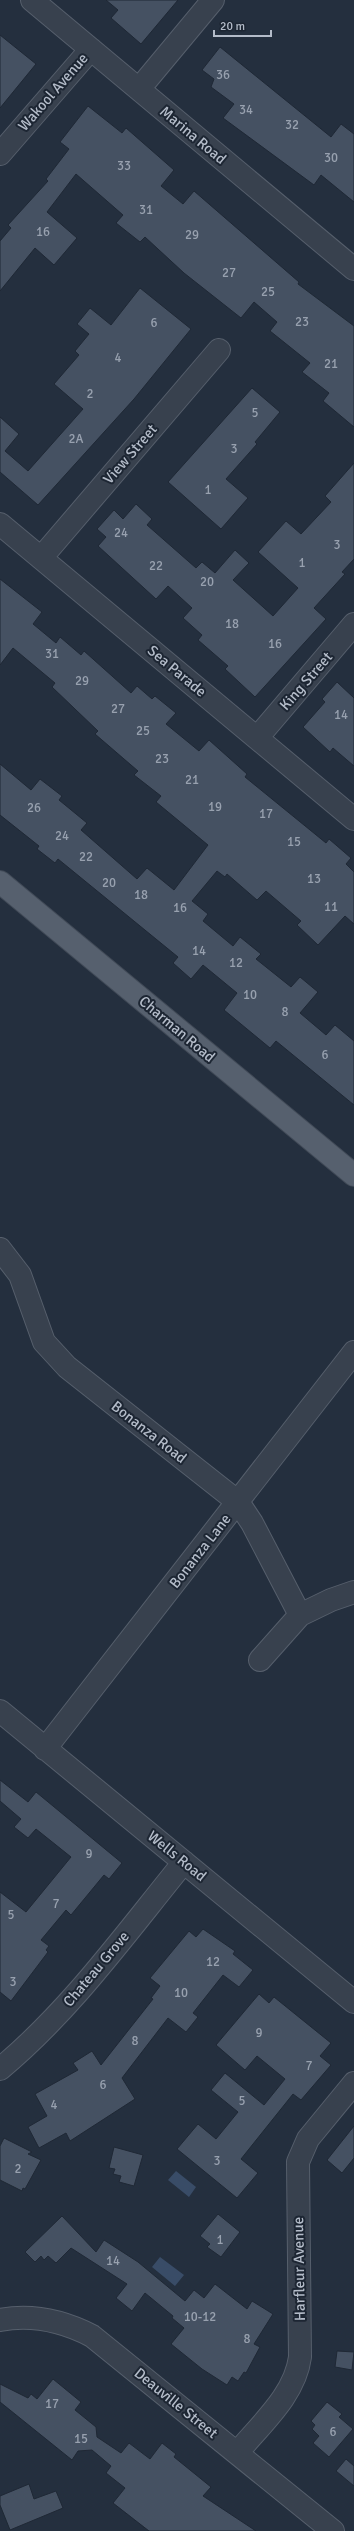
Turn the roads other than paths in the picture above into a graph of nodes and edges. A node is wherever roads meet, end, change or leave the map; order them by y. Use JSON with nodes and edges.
{"nodes":[{"id":1,"x":32,"y":0,"type":"edge"},
{"id":2,"x":213,"y":0,"type":"edge"},
{"id":3,"x":91,"y":49,"type":"junction"},
{"id":4,"x":138,"y":89,"type":"junction"},
{"id":5,"x":0,"y":154,"type":"edge"},
{"id":6,"x":354,"y":269,"type":"edge"},
{"id":7,"x":219,"y":350,"type":"dead end"},
{"id":8,"x":0,"y":524,"type":"edge"},
{"id":9,"x":41,"y":558,"type":"junction"},
{"id":10,"x":354,"y":624,"type":"edge"},
{"id":11,"x":257,"y":738,"type":"junction"},
{"id":12,"x":354,"y":819,"type":"edge"},
{"id":13,"x":0,"y":882,"type":"edge"},
{"id":14,"x":354,"y":1175,"type":"edge"},
{"id":15,"x":0,"y":1249,"type":"edge"},
{"id":16,"x":354,"y":1352,"type":"edge"},
{"id":17,"x":238,"y":1502,"type":"junction"},
{"id":18,"x":354,"y":1592,"type":"edge"},
{"id":19,"x":300,"y":1615,"type":"junction"},
{"id":20,"x":260,"y":1660,"type":"dead end"},
{"id":21,"x":0,"y":1711,"type":"edge"},
{"id":22,"x":45,"y":1749,"type":"junction"},
{"id":23,"x":184,"y":1862,"type":"junction"},
{"id":24,"x":354,"y":2002,"type":"edge"},
{"id":25,"x":0,"y":2069,"type":"edge"},
{"id":26,"x":354,"y":2083,"type":"edge"},
{"id":27,"x":0,"y":2320,"type":"edge"},
{"id":28,"x":237,"y":2453,"type":"junction"},
{"id":29,"x":333,"y":2531,"type":"edge"}],
"edges":[{"from":1,"to":3,"type":"street","name":"Marina Road"},
{"from":2,"to":4,"type":"street"},
{"from":3,"to":4,"type":"street","name":"Marina Road"},
{"from":3,"to":5,"type":"street","name":"Wakool Avenue"},
{"from":4,"to":6,"type":"street","name":"Marina Road"},
{"from":7,"to":9,"type":"street","name":"View Street"},
{"from":8,"to":9,"type":"street","name":"Sea Parade"},
{"from":9,"to":11,"type":"street","name":"Sea Parade"},
{"from":10,"to":11,"type":"street","name":"King Street"},
{"from":11,"to":12,"type":"street","name":"Sea Parade"},
{"from":13,"to":14,"type":"main road","name":"Charman Road"},
{"from":15,"to":17,"type":"street","name":"Bonanza Road"},
{"from":16,"to":17,"type":"street","name":"Bonanza Lane"},
{"from":17,"to":19,"type":"street","name":"Bonanza Road"},
{"from":17,"to":22,"type":"street","name":"Bonanza Lane"},
{"from":18,"to":19,"type":"street"},
{"from":19,"to":20,"type":"street"},
{"from":21,"to":22,"type":"street","name":"Wells Road"},
{"from":22,"to":23,"type":"street","name":"Wells Road"},
{"from":23,"to":24,"type":"street","name":"Wells Road"},
{"from":23,"to":25,"type":"street","name":"Chateau Grove"},
{"from":26,"to":28,"type":"street","name":"Harfleur Avenue"},
{"from":27,"to":28,"type":"street","name":"Deauville Street"},
{"from":28,"to":29,"type":"street","name":"Deauville Street"}]}
